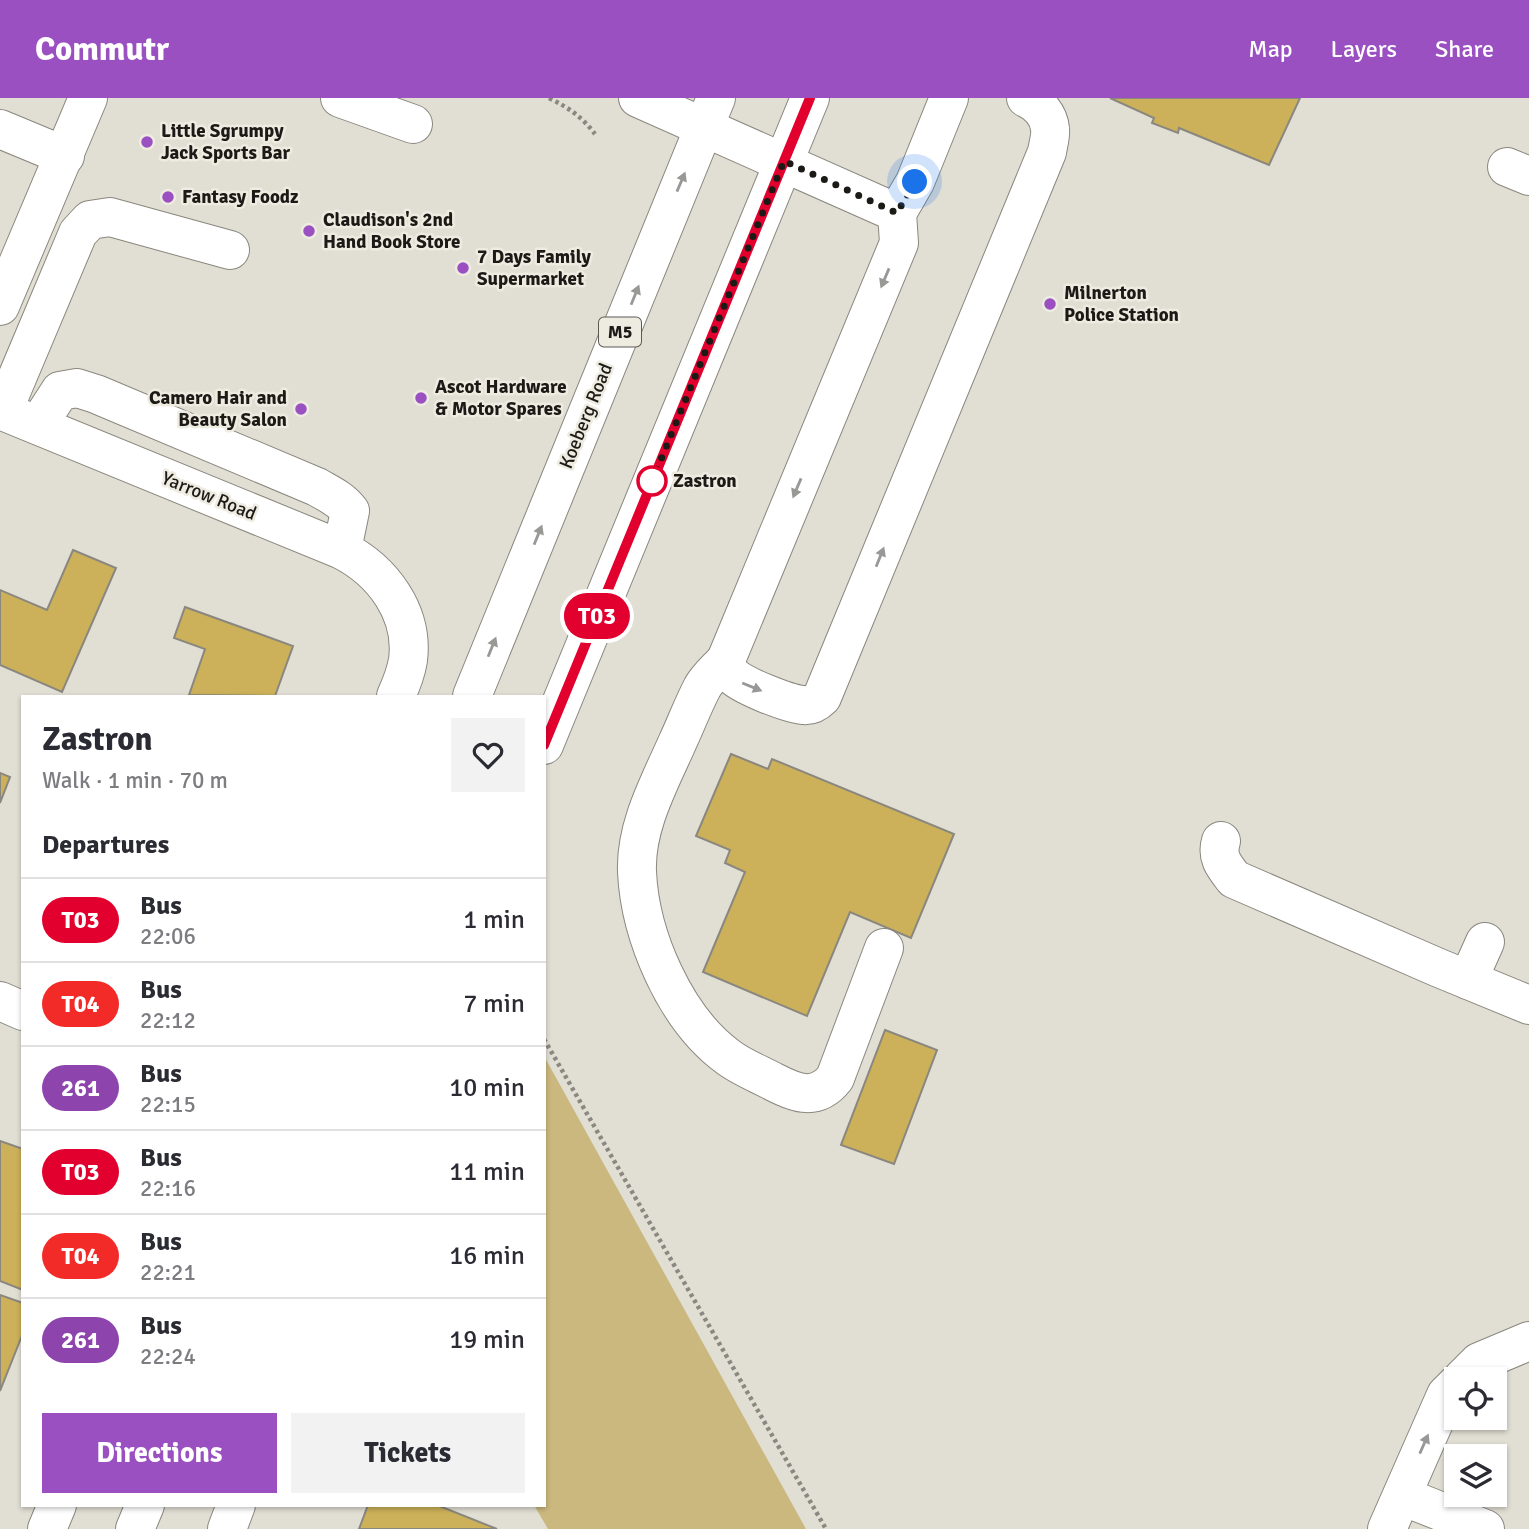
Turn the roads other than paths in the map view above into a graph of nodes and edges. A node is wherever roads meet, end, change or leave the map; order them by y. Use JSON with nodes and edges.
{"nodes":[{"id":1,"x":88,"y":98,"type":"edge"},
{"id":2,"x":340,"y":98,"type":"edge"},
{"id":3,"x":638,"y":98,"type":"edge"},
{"id":4,"x":810,"y":98,"type":"edge"},
{"id":5,"x":949,"y":98,"type":"edge"},
{"id":6,"x":1026,"y":98,"type":"edge"},
{"id":7,"x":710,"y":112,"type":"edge"},
{"id":8,"x":413,"y":124,"type":"dead end"},
{"id":9,"x":0,"y":129,"type":"edge"},
{"id":10,"x":65,"y":156,"type":"junction"},
{"id":11,"x":784,"y":161,"type":"junction"},
{"id":12,"x":897,"y":213,"type":"junction"},
{"id":13,"x":230,"y":250,"type":"dead end"},
{"id":14,"x":0,"y":306,"type":"edge"},
{"id":15,"x":2,"y":410,"type":"edge"},
{"id":16,"x":38,"y":425,"type":"junction"},
{"id":17,"x":342,"y":550,"type":"junction"},
{"id":18,"x":726,"y":660,"type":"junction"},
{"id":19,"x":396,"y":695,"type":"edge"},
{"id":20,"x":472,"y":695,"type":"edge"},
{"id":21,"x":546,"y":741,"type":"edge"},
{"id":22,"x":1221,"y":841,"type":"dead end"},
{"id":23,"x":1485,"y":942,"type":"dead end"},
{"id":24,"x":884,"y":948,"type":"dead end"},
{"id":25,"x":1468,"y":980,"type":"junction"},
{"id":26,"x":0,"y":1001,"type":"edge"},
{"id":27,"x":1529,"y":1005,"type":"edge"},
{"id":28,"x":21,"y":1010,"type":"edge"},
{"id":29,"x":1529,"y":1341,"type":"edge"},
{"id":30,"x":1474,"y":1367,"type":"edge"},
{"id":31,"x":1444,"y":1400,"type":"edge"},
{"id":32,"x":56,"y":1507,"type":"edge"},
{"id":33,"x":144,"y":1507,"type":"edge"},
{"id":34,"x":235,"y":1507,"type":"edge"},
{"id":35,"x":1394,"y":1512,"type":"edge"},
{"id":36,"x":47,"y":1529,"type":"edge"},
{"id":37,"x":135,"y":1529,"type":"edge"},
{"id":38,"x":227,"y":1529,"type":"edge"},
{"id":39,"x":1485,"y":1529,"type":"edge"}],
"edges":[{"from":1,"to":10,"type":"main road"},
{"from":2,"to":8,"type":"main road"},
{"from":3,"to":7,"type":"main road"},
{"from":4,"to":11,"type":"main road"},
{"from":5,"to":12,"type":"main road"},
{"from":18,"to":6,"type":"main road","one_way":true},
{"from":7,"to":11,"type":"main road"},
{"from":20,"to":7,"type":"main road","name":"Koeberg Road","number":"M5","one_way":true},
{"from":9,"to":10,"type":"main road"},
{"from":10,"to":14,"type":"main road"},
{"from":11,"to":12,"type":"main road"},
{"from":11,"to":21,"type":"main road"},
{"from":12,"to":18,"type":"main road","one_way":true},
{"from":13,"to":15,"type":"main road"},
{"from":15,"to":16,"type":"main road","name":"Yarrow Road"},
{"from":16,"to":17,"type":"main road","name":"Yarrow Road"},
{"from":16,"to":17,"type":"main road"},
{"from":17,"to":19,"type":"main road","name":"Yarrow Road"},
{"from":18,"to":24,"type":"main road"},
{"from":22,"to":25,"type":"main road"},
{"from":23,"to":25,"type":"main road"},
{"from":25,"to":27,"type":"main road"},
{"from":26,"to":28,"type":"main road"},
{"from":29,"to":30,"type":"main road"},
{"from":35,"to":31,"type":"main road","one_way":true},
{"from":32,"to":36,"type":"main road"},
{"from":33,"to":37,"type":"main road"},
{"from":34,"to":38,"type":"main road"},
{"from":35,"to":39,"type":"main road"}]}
